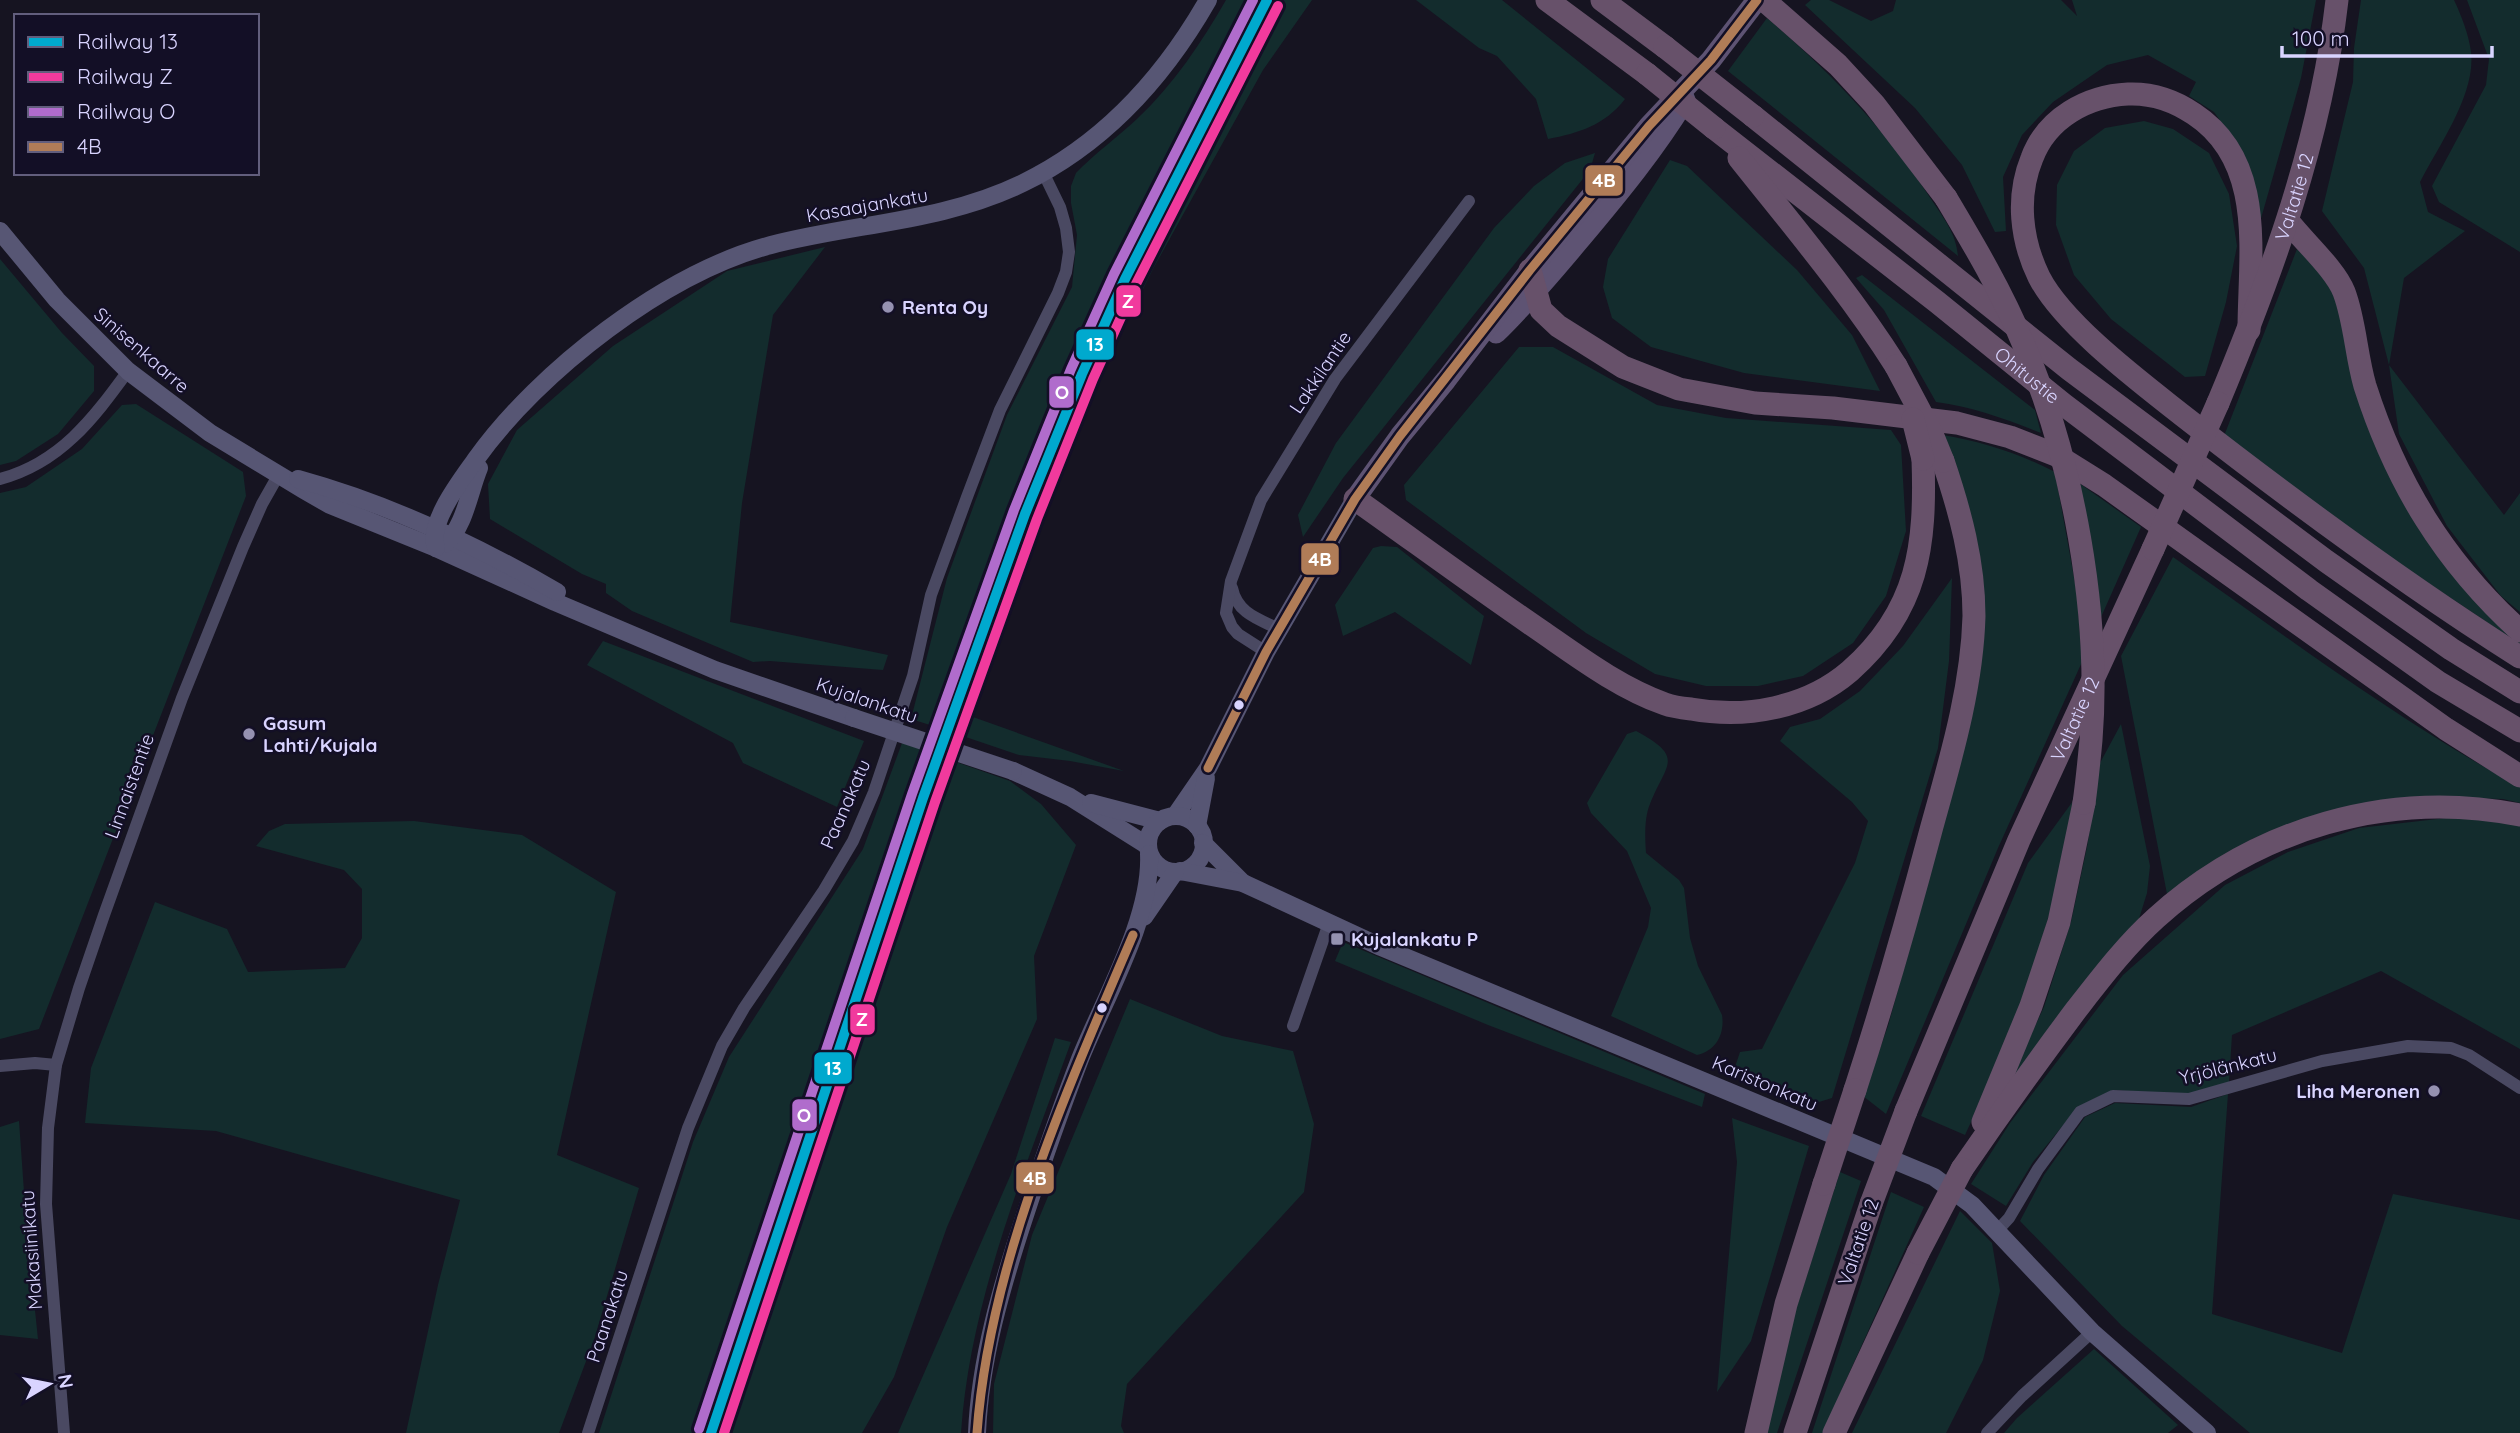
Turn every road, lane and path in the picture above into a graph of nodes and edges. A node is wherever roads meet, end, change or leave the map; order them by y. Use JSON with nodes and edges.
{"nodes":[{"id":1,"x":1208,"y":0,"type":"edge"},
{"id":2,"x":1547,"y":0,"type":"edge"},
{"id":3,"x":1602,"y":0,"type":"edge"},
{"id":4,"x":1757,"y":0,"type":"edge"},
{"id":5,"x":1764,"y":0,"type":"edge"},
{"id":6,"x":2337,"y":0,"type":"edge"},
{"id":7,"x":1714,"y":128,"type":"junction"},
{"id":8,"x":1043,"y":172,"type":"junction"},
{"id":9,"x":1469,"y":201,"type":"dead end"},
{"id":10,"x":2288,"y":221,"type":"junction"},
{"id":11,"x":0,"y":231,"type":"edge"},
{"id":12,"x":1532,"y":282,"type":"junction"},
{"id":13,"x":2249,"y":330,"type":"junction"},
{"id":14,"x":128,"y":371,"type":"junction"},
{"id":15,"x":505,"y":422,"type":"junction"},
{"id":16,"x":1933,"y":460,"type":"junction"},
{"id":17,"x":279,"y":474,"type":"junction"},
{"id":18,"x":0,"y":479,"type":"edge"},
{"id":19,"x":1355,"y":499,"type":"junction"},
{"id":20,"x":435,"y":528,"type":"junction"},
{"id":21,"x":452,"y":537,"type":"junction"},
{"id":22,"x":436,"y":548,"type":"junction"},
{"id":23,"x":1231,"y":581,"type":"junction"},
{"id":24,"x":1279,"y":629,"type":"junction"},
{"id":25,"x":2520,"y":631,"type":"edge"},
{"id":26,"x":650,"y":642,"type":"junction"},
{"id":27,"x":1266,"y":652,"type":"junction"},
{"id":28,"x":2520,"y":657,"type":"edge"},
{"id":29,"x":2520,"y":692,"type":"edge"},
{"id":30,"x":2520,"y":731,"type":"edge"},
{"id":31,"x":1208,"y":768,"type":"junction"},
{"id":32,"x":2520,"y":776,"type":"edge"},
{"id":33,"x":1070,"y":797,"type":"junction"},
{"id":34,"x":2520,"y":814,"type":"edge"},
{"id":35,"x":1167,"y":819,"type":"junction"},
{"id":36,"x":1200,"y":834,"type":"junction"},
{"id":37,"x":1149,"y":850,"type":"junction"},
{"id":38,"x":1178,"y":872,"type":"junction"},
{"id":39,"x":1243,"y":883,"type":"junction"},
{"id":40,"x":1329,"y":923,"type":"junction"},
{"id":41,"x":1133,"y":935,"type":"junction"},
{"id":42,"x":1293,"y":1026,"type":"dead end"},
{"id":43,"x":57,"y":1065,"type":"junction"},
{"id":44,"x":0,"y":1066,"type":"edge"},
{"id":45,"x":2520,"y":1088,"type":"edge"},
{"id":46,"x":1962,"y":1170,"type":"junction"},
{"id":47,"x":1997,"y":1231,"type":"junction"},
{"id":48,"x":2092,"y":1332,"type":"junction"},
{"id":49,"x":64,"y":1433,"type":"edge"},
{"id":50,"x":588,"y":1433,"type":"edge"},
{"id":51,"x":977,"y":1433,"type":"edge"},
{"id":52,"x":1756,"y":1433,"type":"edge"},
{"id":53,"x":1795,"y":1433,"type":"edge"},
{"id":54,"x":1834,"y":1433,"type":"edge"},
{"id":55,"x":1987,"y":1433,"type":"edge"},
{"id":56,"x":2207,"y":1433,"type":"edge"}],
"edges":[{"from":1,"to":8,"type":"street","name":"Kasaajankatu"},
{"from":2,"to":7,"type":"highway","name":"Ohitustie","bridge":true},
{"from":3,"to":29,"type":"highway","name":"Ohitustie","bridge":true},
{"from":4,"to":12,"type":"main road"},
{"from":5,"to":46,"type":"highway","bridge":true},
{"from":6,"to":10,"type":"highway","name":"Valtatie 12"},
{"from":7,"to":16,"type":"highway","bridge":true},
{"from":7,"to":30,"type":"highway","name":"Ohitustie"},
{"from":8,"to":15,"type":"street","name":"Kasaajankatu"},
{"from":8,"to":50,"type":"street","name":"Paanakatu"},
{"from":9,"to":23,"type":"street","name":"Lakkilantie"},
{"from":10,"to":13,"type":"highway","name":"Valtatie 12"},
{"from":10,"to":25,"type":"highway"},
{"from":11,"to":14,"type":"street","name":"Sinisenkaarre"},
{"from":12,"to":19,"type":"main road"},
{"from":12,"to":32,"type":"highway"},
{"from":13,"to":28,"type":"highway"},
{"from":13,"to":53,"type":"highway","name":"Valtatie 12","bridge":true},
{"from":14,"to":17,"type":"street","name":"Sinisenkaarre"},
{"from":14,"to":18,"type":"street"},
{"from":15,"to":20,"type":"street","name":"Kasaajankatu"},
{"from":15,"to":21,"type":"street","name":"Kasaajankatu"},
{"from":16,"to":19,"type":"highway"},
{"from":16,"to":52,"type":"highway","bridge":true},
{"from":17,"to":20,"type":"street","name":"Sinisenkaarre"},
{"from":17,"to":22,"type":"street","name":"Sinisenkaarre"},
{"from":17,"to":43,"type":"street","name":"Linnaistentie"},
{"from":19,"to":24,"type":"street"},
{"from":20,"to":21,"type":"street","name":"Sinisenkaarre"},
{"from":20,"to":22,"type":"street"},
{"from":21,"to":22,"type":"street"},
{"from":21,"to":26,"type":"street","name":"Kujalankatu"},
{"from":22,"to":26,"type":"street","name":"Kujalankatu"},
{"from":23,"to":24,"type":"street"},
{"from":23,"to":27,"type":"street","name":"Lakkilantie"},
{"from":24,"to":27,"type":"street"},
{"from":26,"to":33,"type":"street","name":"Kujalankatu","bridge":true},
{"from":27,"to":31,"type":"street"},
{"from":31,"to":35,"type":"street"},
{"from":31,"to":36,"type":"street"},
{"from":33,"to":35,"type":"street","name":"Kujalankatu"},
{"from":33,"to":37,"type":"street","name":"Kujalankatu"},
{"from":34,"to":46,"type":"highway"},
{"from":35,"to":36,"type":"street"},
{"from":35,"to":37,"type":"street"},
{"from":36,"to":38,"type":"street"},
{"from":36,"to":39,"type":"street","name":"Karistonkatu"},
{"from":37,"to":38,"type":"street"},
{"from":37,"to":41,"type":"street"},
{"from":38,"to":39,"type":"street","name":"Karistonkatu"},
{"from":38,"to":41,"type":"street"},
{"from":39,"to":40,"type":"street","name":"Karistonkatu"},
{"from":40,"to":42,"type":"street"},
{"from":40,"to":47,"type":"street","name":"Karistonkatu"},
{"from":41,"to":51,"type":"street"},
{"from":43,"to":44,"type":"street"},
{"from":43,"to":49,"type":"street","name":"Makasiinikatu"},
{"from":45,"to":47,"type":"street","name":"Yrjölänkatu"},
{"from":46,"to":54,"type":"highway","bridge":true},
{"from":47,"to":48,"type":"street","name":"Karistonkatu"},
{"from":48,"to":55,"type":"street"},
{"from":48,"to":56,"type":"street","name":"Karistonkatu"}]}
